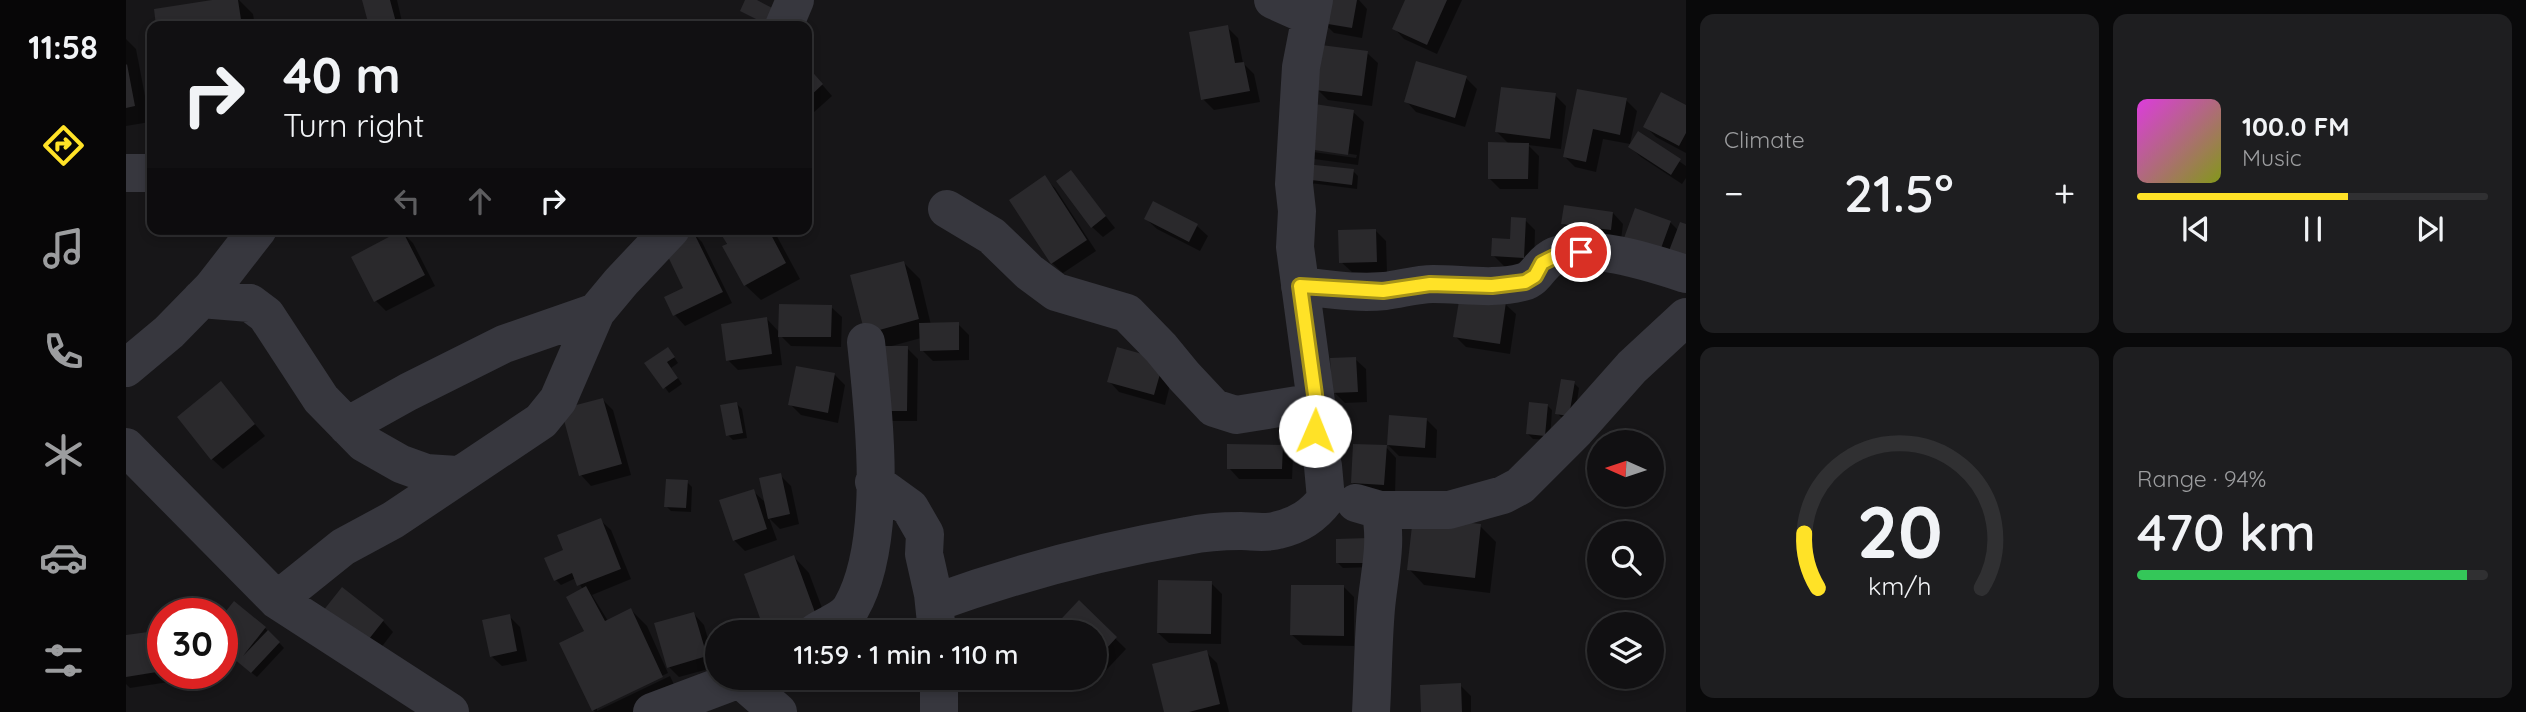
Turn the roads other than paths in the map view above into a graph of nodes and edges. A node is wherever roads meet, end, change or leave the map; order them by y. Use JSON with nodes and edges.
{"nodes":[{"id":1,"x":795,"y":0,"type":"edge"},
{"id":2,"x":1273,"y":0,"type":"edge"},
{"id":3,"x":1312,"y":8,"type":"edge"},
{"id":4,"x":786,"y":21,"type":"edge"},
{"id":5,"x":947,"y":209,"type":"dead end"},
{"id":6,"x":253,"y":235,"type":"edge"},
{"id":7,"x":665,"y":235,"type":"edge"},
{"id":8,"x":1686,"y":274,"type":"edge"},
{"id":9,"x":1300,"y":286,"type":"junction"},
{"id":10,"x":201,"y":299,"type":"junction"},
{"id":11,"x":596,"y":312,"type":"junction"},
{"id":12,"x":1686,"y":317,"type":"edge"},
{"id":13,"x":866,"y":342,"type":"dead end"},
{"id":14,"x":126,"y":368,"type":"edge"},
{"id":15,"x":1316,"y":402,"type":"junction"},
{"id":16,"x":347,"y":426,"type":"junction"},
{"id":17,"x":126,"y":447,"type":"edge"},
{"id":18,"x":457,"y":475,"type":"junction"},
{"id":19,"x":874,"y":482,"type":"junction"},
{"id":20,"x":1326,"y":499,"type":"junction"},
{"id":21,"x":1380,"y":510,"type":"junction"},
{"id":22,"x":277,"y":600,"type":"junction"},
{"id":23,"x":935,"y":617,"type":"edge"},
{"id":24,"x":835,"y":620,"type":"edge"},
{"id":25,"x":711,"y":690,"type":"edge"},
{"id":26,"x":755,"y":690,"type":"edge"},
{"id":27,"x":939,"y":690,"type":"edge"},
{"id":28,"x":450,"y":712,"type":"edge"},
{"id":29,"x":652,"y":712,"type":"edge"},
{"id":30,"x":778,"y":712,"type":"edge"},
{"id":31,"x":939,"y":712,"type":"edge"},
{"id":32,"x":1371,"y":712,"type":"edge"}],
"edges":[{"from":1,"to":4,"type":"street"},
{"from":2,"to":3,"type":"street"},
{"from":3,"to":9,"type":"street"},
{"from":5,"to":15,"type":"street"},
{"from":6,"to":10,"type":"street"},
{"from":7,"to":11,"type":"street"},
{"from":8,"to":9,"type":"street"},
{"from":9,"to":15,"type":"street"},
{"from":10,"to":14,"type":"street"},
{"from":10,"to":16,"type":"street"},
{"from":11,"to":16,"type":"street"},
{"from":11,"to":18,"type":"street"},
{"from":12,"to":21,"type":"street"},
{"from":13,"to":19,"type":"street"},
{"from":15,"to":20,"type":"street"},
{"from":16,"to":18,"type":"street"},
{"from":17,"to":22,"type":"street"},
{"from":18,"to":22,"type":"street"},
{"from":19,"to":23,"type":"street"},
{"from":19,"to":24,"type":"street"},
{"from":20,"to":21,"type":"street"},
{"from":20,"to":23,"type":"street"},
{"from":21,"to":32,"type":"street"},
{"from":22,"to":28,"type":"street"},
{"from":25,"to":29,"type":"street"},
{"from":26,"to":30,"type":"street"},
{"from":27,"to":31,"type":"street"}]}
